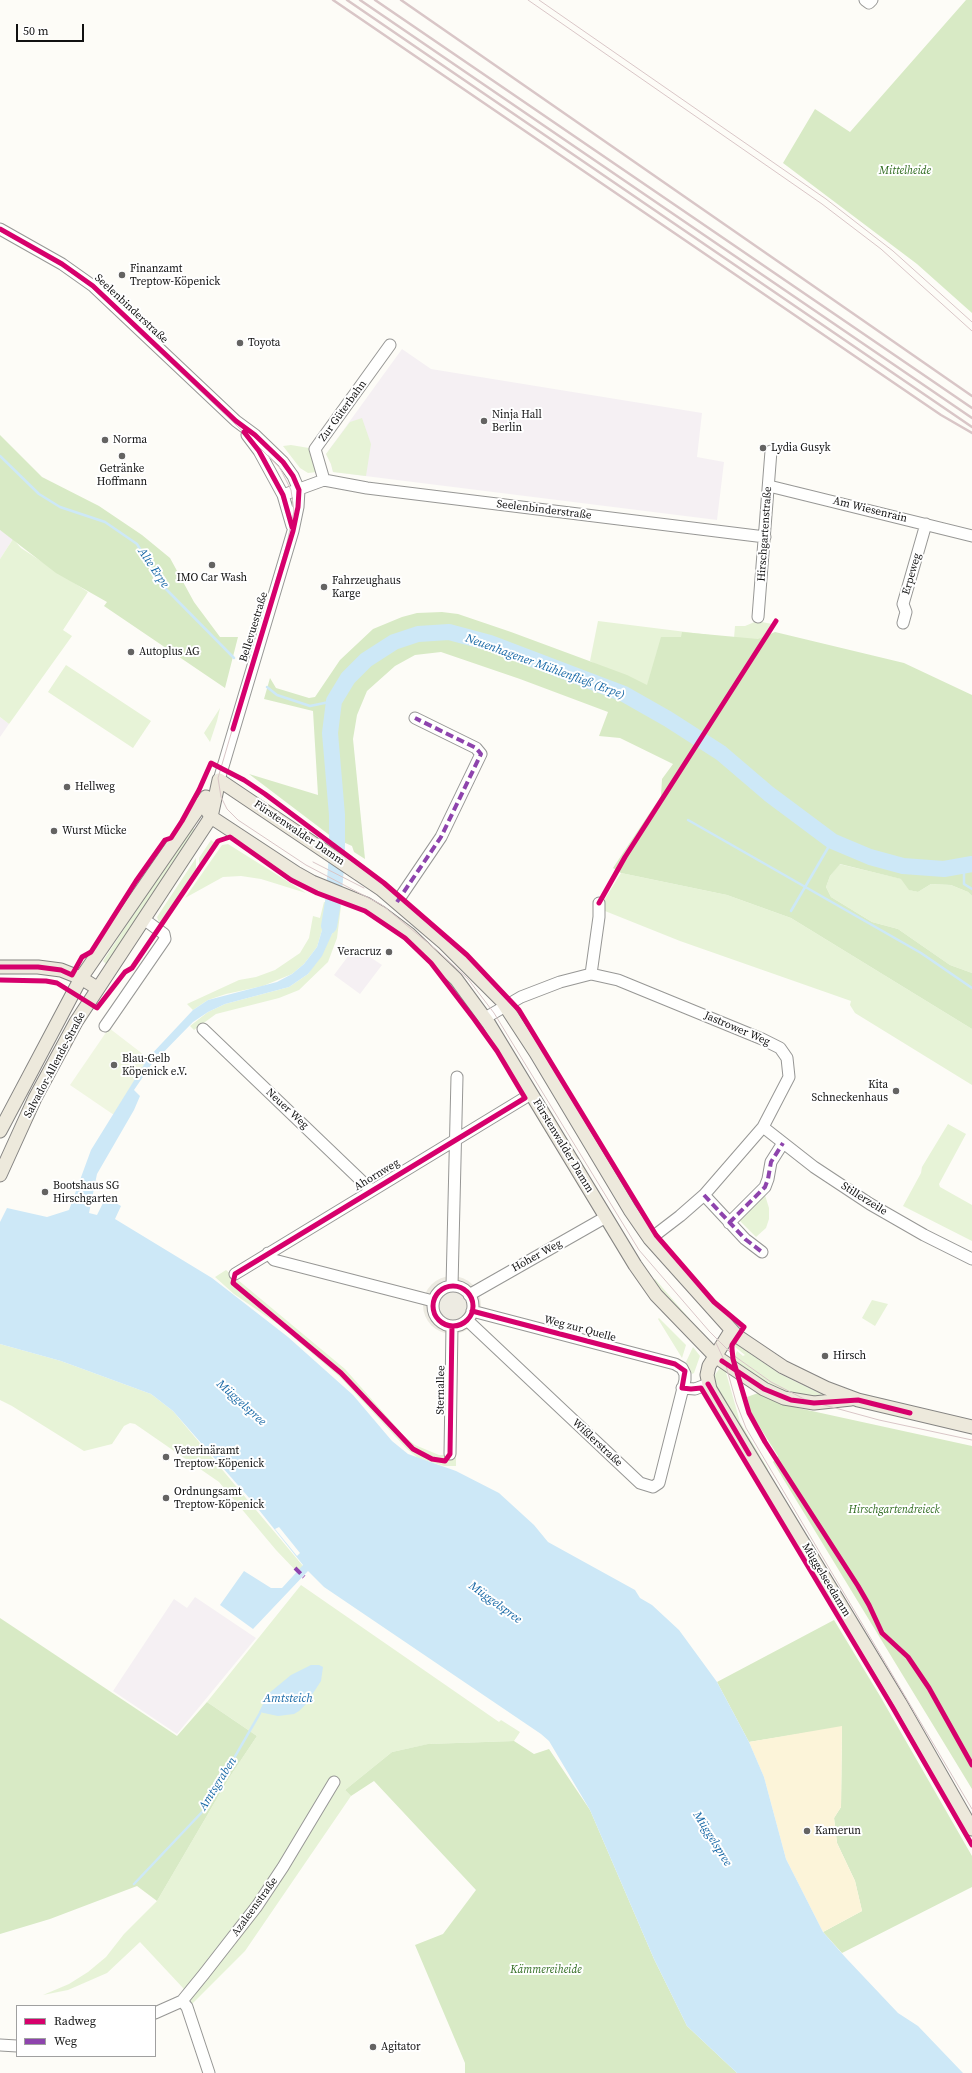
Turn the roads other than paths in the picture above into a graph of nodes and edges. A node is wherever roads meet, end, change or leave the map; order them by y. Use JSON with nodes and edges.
{"nodes":[{"id":1,"x":866,"y":0,"type":"edge"},
{"id":2,"x":872,"y":0,"type":"edge"},
{"id":3,"x":0,"y":229,"type":"edge"},
{"id":4,"x":390,"y":345,"type":"dead end"},
{"id":5,"x":236,"y":421,"type":"junction"},
{"id":6,"x":771,"y":451,"type":"dead end"},
{"id":7,"x":324,"y":480,"type":"junction"},
{"id":8,"x":768,"y":486,"type":"junction"},
{"id":9,"x":299,"y":490,"type":"junction"},
{"id":10,"x":283,"y":495,"type":"junction"},
{"id":11,"x":926,"y":524,"type":"junction"},
{"id":12,"x":293,"y":531,"type":"junction"},
{"id":13,"x":972,"y":536,"type":"edge"},
{"id":14,"x":765,"y":537,"type":"junction"},
{"id":15,"x":758,"y":617,"type":"dead end"},
{"id":16,"x":903,"y":623,"type":"dead end"},
{"id":17,"x":415,"y":718,"type":"dead end"},
{"id":18,"x":219,"y":780,"type":"junction"},
{"id":19,"x":202,"y":802,"type":"junction"},
{"id":20,"x":211,"y":817,"type":"junction"},
{"id":21,"x":397,"y":902,"type":"junction"},
{"id":22,"x":599,"y":903,"type":"dead end"},
{"id":23,"x":145,"y":920,"type":"junction"},
{"id":24,"x":0,"y":967,"type":"edge"},
{"id":25,"x":591,"y":974,"type":"junction"},
{"id":26,"x":81,"y":978,"type":"junction"},
{"id":27,"x":97,"y":988,"type":"junction"},
{"id":28,"x":506,"y":1006,"type":"junction"},
{"id":29,"x":485,"y":1018,"type":"junction"},
{"id":30,"x":105,"y":1026,"type":"dead end"},
{"id":31,"x":203,"y":1029,"type":"dead end"},
{"id":32,"x":457,"y":1078,"type":"dead end"},
{"id":33,"x":531,"y":1094,"type":"junction"},
{"id":34,"x":763,"y":1127,"type":"junction"},
{"id":35,"x":0,"y":1131,"type":"edge"},
{"id":36,"x":456,"y":1139,"type":"junction"},
{"id":37,"x":783,"y":1143,"type":"junction"},
{"id":38,"x":0,"y":1175,"type":"edge"},
{"id":39,"x":371,"y":1190,"type":"junction"},
{"id":40,"x":704,"y":1195,"type":"junction"},
{"id":41,"x":606,"y":1217,"type":"junction"},
{"id":42,"x":729,"y":1223,"type":"junction"},
{"id":43,"x":650,"y":1239,"type":"junction"},
{"id":44,"x":762,"y":1252,"type":"dead end"},
{"id":45,"x":268,"y":1253,"type":"junction"},
{"id":46,"x":972,"y":1259,"type":"edge"},
{"id":47,"x":235,"y":1274,"type":"dead end"},
{"id":48,"x":452,"y":1286,"type":"junction"},
{"id":49,"x":468,"y":1295,"type":"junction"},
{"id":50,"x":433,"y":1301,"type":"junction"},
{"id":51,"x":469,"y":1316,"type":"junction"},
{"id":52,"x":452,"y":1326,"type":"junction"},
{"id":53,"x":731,"y":1331,"type":"junction"},
{"id":54,"x":715,"y":1356,"type":"junction"},
{"id":55,"x":682,"y":1368,"type":"joint"},
{"id":56,"x":708,"y":1384,"type":"junction"},
{"id":57,"x":682,"y":1388,"type":"junction"},
{"id":58,"x":858,"y":1400,"type":"junction"},
{"id":59,"x":972,"y":1427,"type":"edge"},
{"id":60,"x":450,"y":1454,"type":"dead end"},
{"id":61,"x":334,"y":1782,"type":"dead end"},
{"id":62,"x":972,"y":1829,"type":"edge"},
{"id":63,"x":182,"y":2001,"type":"junction"},
{"id":64,"x":156,"y":2013,"type":"edge"},
{"id":65,"x":0,"y":2045,"type":"edge"},
{"id":66,"x":16,"y":2046,"type":"edge"},
{"id":67,"x":209,"y":2073,"type":"edge"}],
"edges":[{"from":1,"to":2,"type":"street"},
{"from":3,"to":5,"type":"street","name":"Seelenbinderstraße"},
{"from":4,"to":7,"type":"street","name":"Zur Güterbahn"},
{"from":5,"to":9,"type":"street","name":"Seelenbinderstraße"},
{"from":5,"to":10,"type":"street","name":"Seelenbinderstraße"},
{"from":6,"to":8,"type":"street","name":"Hirschgartenstraße"},
{"from":7,"to":9,"type":"street"},
{"from":7,"to":14,"type":"street","name":"Seelenbinderstraße"},
{"from":8,"to":11,"type":"street","name":"Am Wiesenrain"},
{"from":8,"to":14,"type":"street","name":"Hirschgartenstraße"},
{"from":9,"to":10,"type":"street"},
{"from":9,"to":12,"type":"street"},
{"from":10,"to":12,"type":"street","name":"Seelenbinderstraße"},
{"from":11,"to":13,"type":"street","name":"Am Wiesenrain"},
{"from":11,"to":16,"type":"street","name":"Erpeweg"},
{"from":12,"to":18,"type":"street","name":"Bellevuestraße"},
{"from":14,"to":15,"type":"street","name":"Hirschgartenstraße"},
{"from":17,"to":21,"type":"street"},
{"from":18,"to":19,"type":"main road","name":"Salvador-Allende-Straße"},
{"from":18,"to":20,"type":"main road","name":"Salvador-Allende-Straße"},
{"from":18,"to":21,"type":"main road","name":"Fürstenwalder Damm"},
{"from":19,"to":20,"type":"main road","name":"Fürstenwalder Damm"},
{"from":19,"to":26,"type":"main road","name":"Salvador-Allende-Straße"},
{"from":20,"to":23,"type":"main road","name":"Salvador-Allende-Straße"},
{"from":20,"to":29,"type":"main road","name":"Fürstenwalder Damm"},
{"from":21,"to":28,"type":"main road","name":"Fürstenwalder Damm"},
{"from":22,"to":25,"type":"street"},
{"from":23,"to":27,"type":"main road","name":"Salvador-Allende-Straße"},
{"from":23,"to":30,"type":"street"},
{"from":24,"to":26,"type":"main road"},
{"from":25,"to":28,"type":"street","name":"Jastrower Weg"},
{"from":25,"to":34,"type":"street","name":"Jastrower Weg"},
{"from":26,"to":27,"type":"main road"},
{"from":26,"to":35,"type":"main road","name":"Salvador-Allende-Straße"},
{"from":27,"to":38,"type":"main road","name":"Salvador-Allende-Straße"},
{"from":28,"to":29,"type":"street","name":"Jastrower Weg"},
{"from":28,"to":43,"type":"main road","name":"Fürstenwalder Damm"},
{"from":29,"to":33,"type":"main road","name":"Fürstenwalder Damm"},
{"from":31,"to":39,"type":"street","name":"Neuer Weg"},
{"from":32,"to":36,"type":"street"},
{"from":33,"to":36,"type":"street","name":"Ahornweg"},
{"from":33,"to":41,"type":"main road","name":"Fürstenwalder Damm"},
{"from":34,"to":37,"type":"street","name":"Stillerzeile"},
{"from":34,"to":40,"type":"street","name":"Jastrower Weg"},
{"from":36,"to":39,"type":"street","name":"Ahornweg"},
{"from":36,"to":48,"type":"street"},
{"from":37,"to":42,"type":"street"},
{"from":37,"to":46,"type":"street","name":"Stillerzeile"},
{"from":39,"to":45,"type":"street","name":"Ahornweg"},
{"from":40,"to":42,"type":"street"},
{"from":40,"to":43,"type":"street","name":"Jastrower Weg"},
{"from":41,"to":49,"type":"street","name":"Hoher Weg"},
{"from":41,"to":54,"type":"main road","name":"Fürstenwalder Damm"},
{"from":42,"to":44,"type":"street"},
{"from":43,"to":53,"type":"main road","name":"Fürstenwalder Damm"},
{"from":45,"to":47,"type":"street","name":"Ahornweg"},
{"from":45,"to":50,"type":"street"},
{"from":48,"to":49,"type":"street"},
{"from":48,"to":50,"type":"street"},
{"from":49,"to":51,"type":"street"},
{"from":50,"to":52,"type":"street"},
{"from":51,"to":52,"type":"street"},
{"from":51,"to":55,"type":"street","name":"Weg zur Quelle"},
{"from":51,"to":57,"type":"street","name":"Wißlerstraße"},
{"from":52,"to":60,"type":"street","name":"Sternallee"},
{"from":53,"to":54,"type":"main road"},
{"from":53,"to":58,"type":"main road","name":"Fürstenwalder Damm"},
{"from":54,"to":56,"type":"main road"},
{"from":54,"to":58,"type":"main road","name":"Fürstenwalder Damm"},
{"from":55,"to":57,"type":"street","name":"Wißlerstraße"},
{"from":56,"to":57,"type":"street"},
{"from":56,"to":62,"type":"main road","name":"Müggelseedamm"},
{"from":58,"to":59,"type":"main road","name":"Fürstenwalder Damm"},
{"from":61,"to":63,"type":"street","name":"Azaleenstraße"},
{"from":63,"to":64,"type":"street","name":"Azaleenstraße"},
{"from":63,"to":67,"type":"street"},
{"from":65,"to":66,"type":"street"}]}
